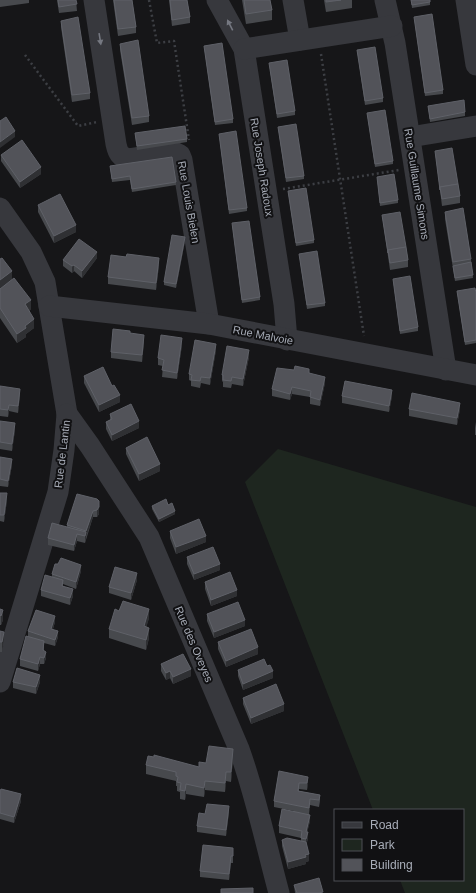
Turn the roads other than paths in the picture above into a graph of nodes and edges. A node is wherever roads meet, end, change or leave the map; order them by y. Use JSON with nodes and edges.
{"nodes":[{"id":1,"x":94,"y":0,"type":"edge"},
{"id":2,"x":217,"y":0,"type":"edge"},
{"id":3,"x":293,"y":0,"type":"edge"},
{"id":4,"x":385,"y":0,"type":"edge"},
{"id":5,"x":466,"y":0,"type":"edge"},
{"id":6,"x":392,"y":26,"type":"junction"},
{"id":7,"x":309,"y":39,"type":"junction"},
{"id":8,"x":244,"y":49,"type":"junction"},
{"id":9,"x":476,"y":65,"type":"edge"},
{"id":10,"x":476,"y":126,"type":"edge"},
{"id":11,"x":410,"y":137,"type":"junction"},
{"id":12,"x":0,"y":208,"type":"edge"},
{"id":13,"x":49,"y":306,"type":"junction"},
{"id":14,"x":209,"y":324,"type":"junction"},
{"id":15,"x":287,"y":340,"type":"junction"},
{"id":16,"x":446,"y":370,"type":"junction"},
{"id":17,"x":476,"y":375,"type":"edge"},
{"id":18,"x":67,"y":414,"type":"junction"},
{"id":19,"x":0,"y":682,"type":"edge"},
{"id":20,"x":279,"y":893,"type":"edge"}],
"edges":[{"from":1,"to":14,"type":"street","name":"Rue Louis Bielen","one_way":true},
{"from":8,"to":2,"type":"street","name":"Rue Joseph Radoux","one_way":true},
{"from":3,"to":7,"type":"street"},
{"from":4,"to":6,"type":"street","name":"Rue Guillaume Simons"},
{"from":5,"to":9,"type":"street"},
{"from":6,"to":7,"type":"street"},
{"from":6,"to":11,"type":"street","name":"Rue Guillaume Simons"},
{"from":7,"to":8,"type":"street"},
{"from":8,"to":15,"type":"street","name":"Rue Joseph Radoux"},
{"from":10,"to":11,"type":"street"},
{"from":11,"to":16,"type":"street","name":"Rue Guillaume Simons"},
{"from":12,"to":13,"type":"street","name":"Rue de Lantin"},
{"from":13,"to":14,"type":"street","name":"Rue Malvoie"},
{"from":13,"to":18,"type":"street","name":"Rue de Lantin"},
{"from":14,"to":15,"type":"street","name":"Rue Malvoie"},
{"from":15,"to":16,"type":"street","name":"Rue Malvoie"},
{"from":16,"to":17,"type":"street","name":"Rue Malvoie"},
{"from":18,"to":19,"type":"street","name":"Rue de Lantin"},
{"from":18,"to":20,"type":"street","name":"Rue des Oveyes"}]}
